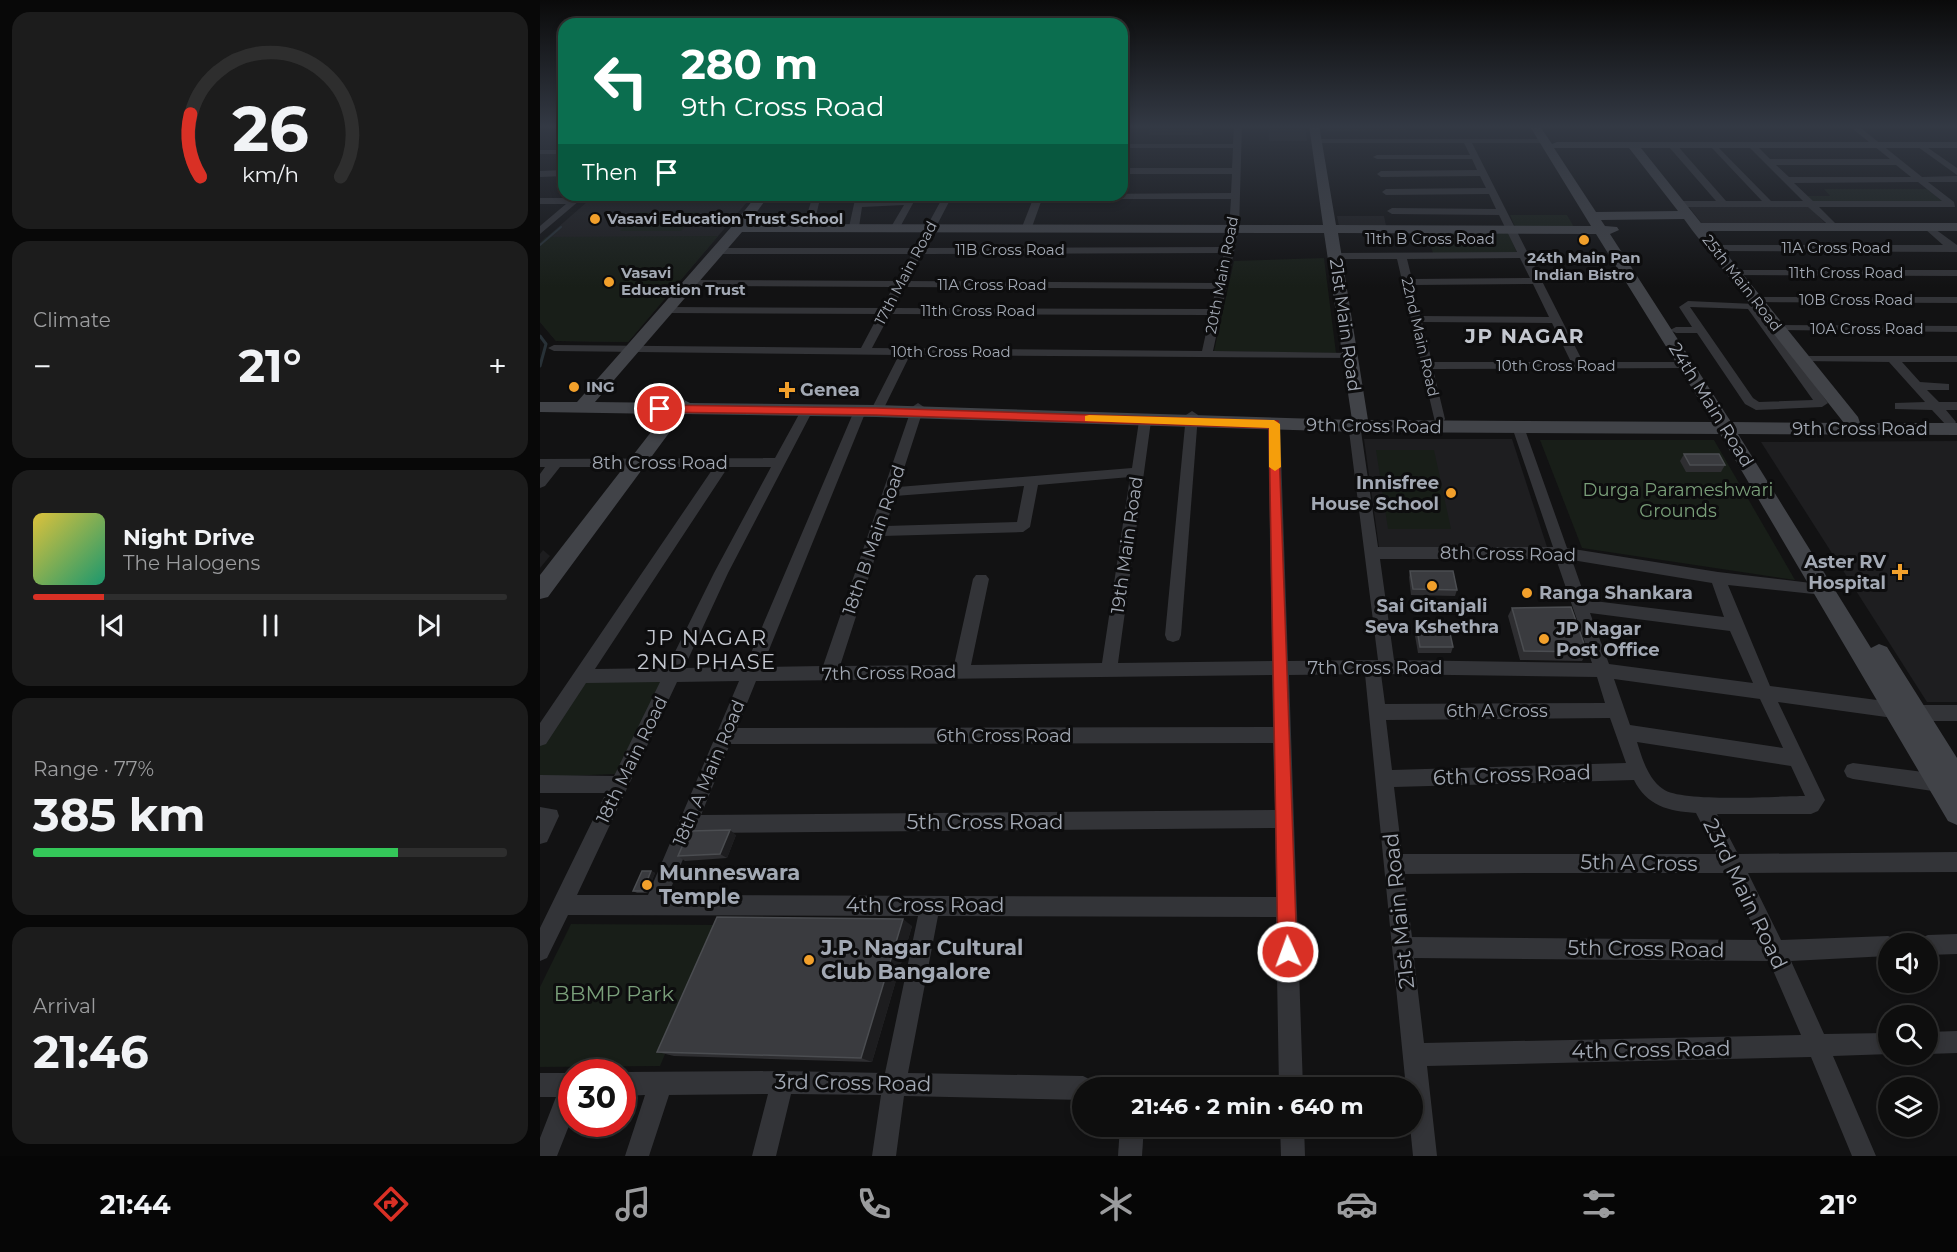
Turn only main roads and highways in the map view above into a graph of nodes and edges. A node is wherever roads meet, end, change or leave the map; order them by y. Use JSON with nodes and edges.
{"nodes":[{"id":1,"x":1323,"y":179,"type":"edge"},
{"id":2,"x":1573,"y":179,"type":"edge"},
{"id":3,"x":1659,"y":179,"type":"edge"},
{"id":4,"x":758,"y":201,"type":"edge"},
{"id":5,"x":1688,"y":215,"type":"junction"},
{"id":6,"x":1602,"y":223,"type":"junction"},
{"id":7,"x":1957,"y":227,"type":"edge"},
{"id":8,"x":738,"y":228,"type":"junction"},
{"id":9,"x":1330,"y":230,"type":"junction"},
{"id":10,"x":540,"y":402,"type":"edge"},
{"id":11,"x":586,"y":402,"type":"junction"},
{"id":12,"x":540,"y":407,"type":"edge"},
{"id":13,"x":680,"y":407,"type":"junction"},
{"id":14,"x":917,"y":410,"type":"junction"},
{"id":15,"x":1192,"y":418,"type":"junction"},
{"id":16,"x":1955,"y":420,"type":"edge"},
{"id":17,"x":1852,"y":421,"type":"junction"},
{"id":18,"x":1358,"y":422,"type":"junction"},
{"id":19,"x":1730,"y":424,"type":"junction"},
{"id":20,"x":540,"y":591,"type":"edge"},
{"id":21,"x":1905,"y":711,"type":"junction"},
{"id":22,"x":1948,"y":782,"type":"edge"},
{"id":23,"x":1957,"y":812,"type":"edge"}],
"edges":[{"from":1,"to":9,"type":"main road","name":"21st Main Road"},
{"from":2,"to":6,"type":"main road","name":"24th Main Road"},
{"from":3,"to":5,"type":"main road","name":"25th Main Road"},
{"from":4,"to":8,"type":"main road"},
{"from":5,"to":6,"type":"main road"},
{"from":5,"to":7,"type":"main road"},
{"from":5,"to":17,"type":"main road","name":"25th Main Road"},
{"from":6,"to":9,"type":"main road"},
{"from":6,"to":19,"type":"main road","name":"24th Main Road"},
{"from":6,"to":19,"type":"main road","name":"24th Main Road"},
{"from":8,"to":9,"type":"main road"},
{"from":8,"to":11,"type":"main road"},
{"from":9,"to":18,"type":"main road","name":"21st Main Road"},
{"from":10,"to":11,"type":"main road","name":"9th Cross Road"},
{"from":11,"to":13,"type":"main road","name":"9th Cross Road"},
{"from":12,"to":13,"type":"main road","name":"9th Cross Road"},
{"from":13,"to":14,"type":"main road","name":"9th Cross Road"},
{"from":13,"to":14,"type":"main road","name":"9th Cross Road"},
{"from":13,"to":20,"type":"main road"},
{"from":14,"to":15,"type":"main road","name":"9th Cross Road"},
{"from":14,"to":15,"type":"main road","name":"9th Cross Road"},
{"from":15,"to":18,"type":"main road","name":"9th Cross Road"},
{"from":15,"to":18,"type":"main road","name":"9th Cross Road"},
{"from":16,"to":17,"type":"main road","name":"9th Cross Road"},
{"from":16,"to":19,"type":"main road","name":"9th Cross Road"},
{"from":17,"to":19,"type":"main road","name":"9th Cross Road"},
{"from":18,"to":19,"type":"main road","name":"9th Cross Road"},
{"from":18,"to":19,"type":"main road","name":"9th Cross Road"},
{"from":19,"to":21,"type":"main road","name":"24th Main Road"},
{"from":19,"to":21,"type":"main road","name":"24th Main Road"},
{"from":21,"to":22,"type":"main road","name":"24th Main Road"},
{"from":22,"to":23,"type":"main road","name":"24th Main Road"}]}
